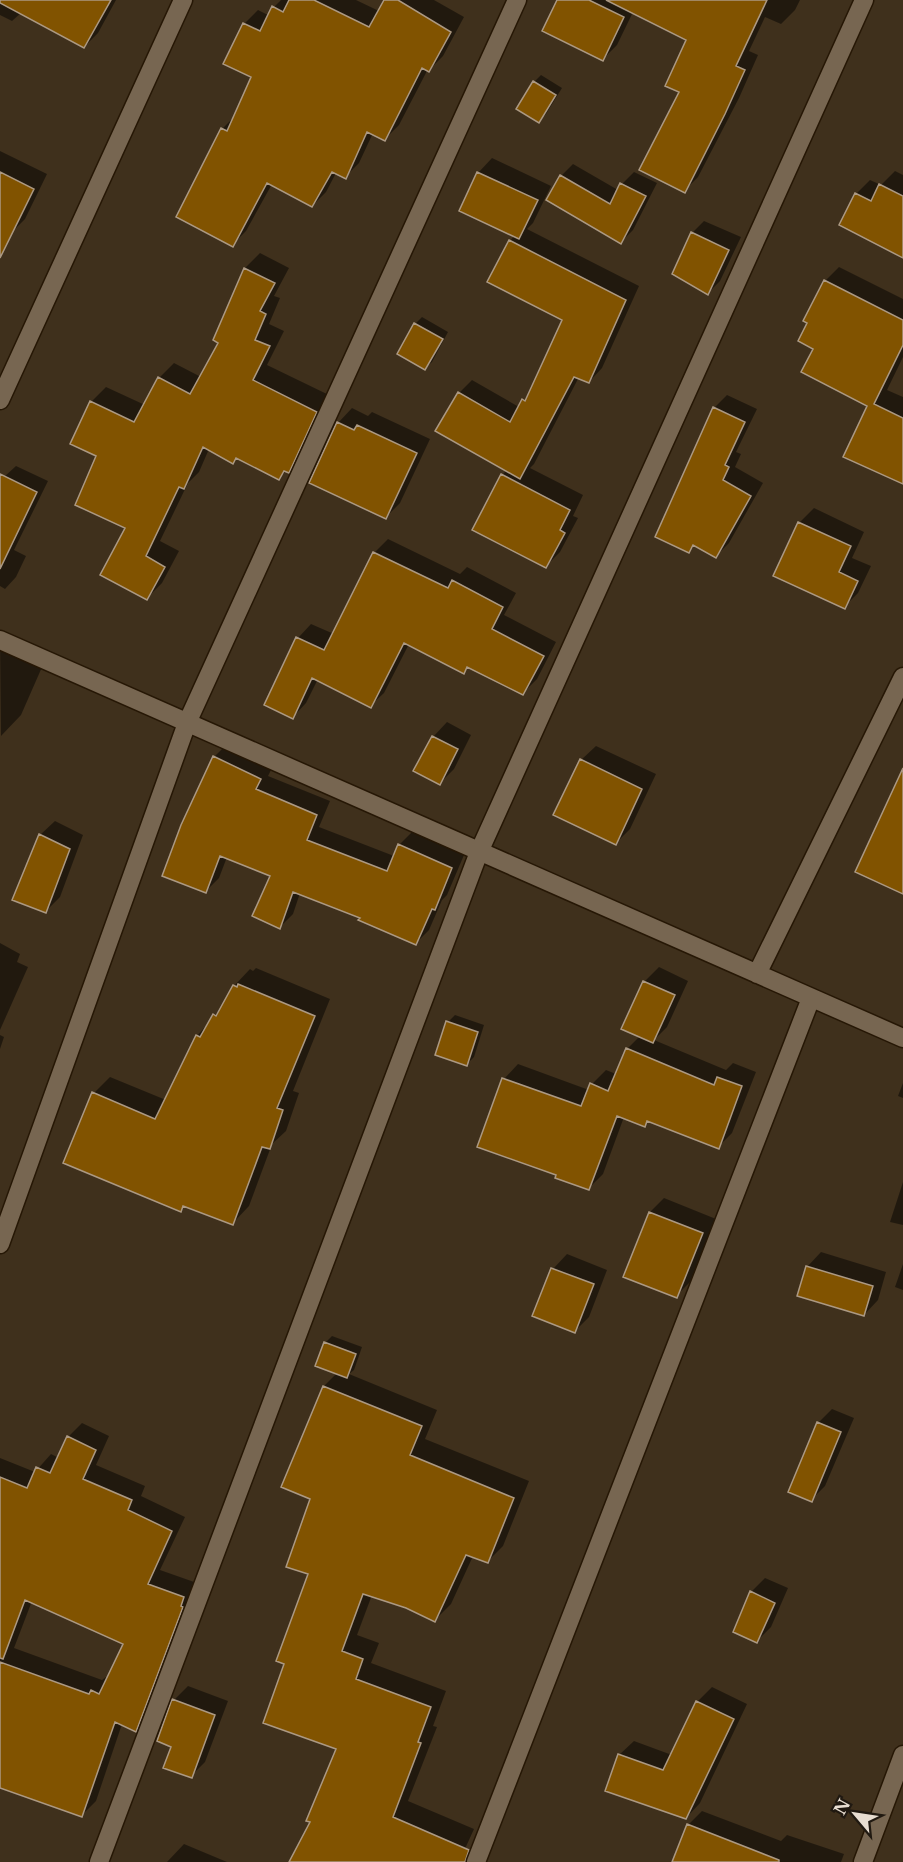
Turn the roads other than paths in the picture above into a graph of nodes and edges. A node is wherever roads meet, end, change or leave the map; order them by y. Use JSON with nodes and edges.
{"nodes":[{"id":1,"x":183,"y":0,"type":"edge"},
{"id":2,"x":517,"y":0,"type":"edge"},
{"id":3,"x":864,"y":0,"type":"edge"},
{"id":4,"x":0,"y":400,"type":"edge"},
{"id":5,"x":0,"y":640,"type":"edge"},
{"id":6,"x":903,"y":677,"type":"edge"},
{"id":7,"x":188,"y":723,"type":"junction"},
{"id":8,"x":479,"y":852,"type":"junction"},
{"id":9,"x":757,"y":974,"type":"junction"},
{"id":10,"x":811,"y":998,"type":"junction"},
{"id":11,"x":903,"y":1038,"type":"edge"},
{"id":12,"x":0,"y":1244,"type":"edge"},
{"id":13,"x":903,"y":1755,"type":"edge"},
{"id":14,"x":99,"y":1862,"type":"edge"},
{"id":15,"x":476,"y":1862,"type":"edge"},
{"id":16,"x":863,"y":1862,"type":"edge"}],
"edges":[{"from":1,"to":4,"type":"street"},
{"from":2,"to":7,"type":"street"},
{"from":3,"to":8,"type":"street"},
{"from":5,"to":7,"type":"street"},
{"from":6,"to":9,"type":"street"},
{"from":7,"to":8,"type":"street"},
{"from":7,"to":12,"type":"street"},
{"from":8,"to":9,"type":"street"},
{"from":8,"to":14,"type":"street"},
{"from":9,"to":10,"type":"street"},
{"from":10,"to":11,"type":"street"},
{"from":10,"to":15,"type":"street"},
{"from":13,"to":16,"type":"street"}]}
